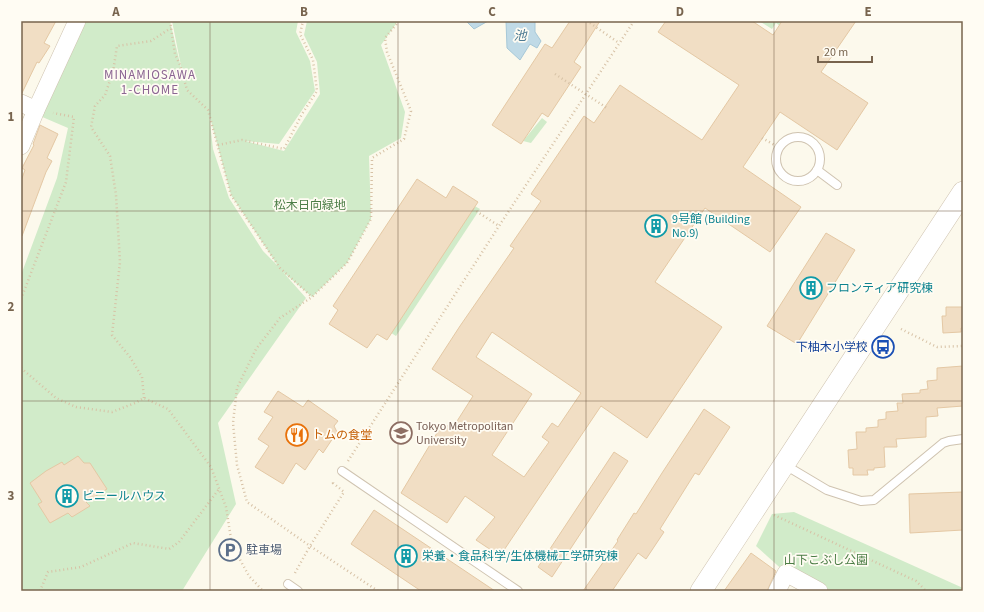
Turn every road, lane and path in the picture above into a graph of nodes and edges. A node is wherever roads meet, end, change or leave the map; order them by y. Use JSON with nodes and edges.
{"nodes":[{"id":1,"x":76,"y":21,"type":"edge"},
{"id":2,"x":170,"y":21,"type":"edge"},
{"id":3,"x":303,"y":21,"type":"edge"},
{"id":4,"x":399,"y":21,"type":"edge"},
{"id":5,"x":634,"y":21,"type":"edge"},
{"id":6,"x":590,"y":23,"type":"dead end"},
{"id":7,"x":171,"y":28,"type":"junction"},
{"id":8,"x":620,"y":43,"type":"junction"},
{"id":9,"x":555,"y":74,"type":"dead end"},
{"id":10,"x":28,"y":106,"type":"edge"},
{"id":11,"x":607,"y":108,"type":"dead end"},
{"id":12,"x":762,"y":138,"type":"dead end"},
{"id":13,"x":218,"y":145,"type":"junction"},
{"id":14,"x":21,"y":146,"type":"edge"},
{"id":15,"x":780,"y":148,"type":"junction"},
{"id":16,"x":816,"y":170,"type":"junction"},
{"id":17,"x":837,"y":185,"type":"dead end"},
{"id":18,"x":963,"y":192,"type":"edge"},
{"id":19,"x":473,"y":209,"type":"dead end"},
{"id":20,"x":499,"y":226,"type":"junction"},
{"id":21,"x":312,"y":297,"type":"junction"},
{"id":22,"x":21,"y":299,"type":"edge"},
{"id":23,"x":901,"y":329,"type":"dead end"},
{"id":24,"x":963,"y":346,"type":"edge"},
{"id":25,"x":21,"y":368,"type":"edge"},
{"id":26,"x":144,"y":398,"type":"junction"},
{"id":27,"x":963,"y":440,"type":"edge"},
{"id":28,"x":784,"y":465,"type":"junction"},
{"id":29,"x":342,"y":471,"type":"junction"},
{"id":30,"x":219,"y":489,"type":"junction"},
{"id":31,"x":772,"y":514,"type":"dead end"},
{"id":32,"x":310,"y":546,"type":"junction"},
{"id":33,"x":288,"y":584,"type":"joint"},
{"id":34,"x":40,"y":591,"type":"edge"},
{"id":35,"x":263,"y":591,"type":"edge"},
{"id":36,"x":298,"y":591,"type":"edge"},
{"id":37,"x":378,"y":591,"type":"edge"},
{"id":38,"x":518,"y":591,"type":"edge"},
{"id":39,"x":701,"y":591,"type":"edge"},
{"id":40,"x":777,"y":591,"type":"edge"},
{"id":41,"x":819,"y":591,"type":"edge"},
{"id":42,"x":926,"y":591,"type":"edge"}],
"edges":[{"from":1,"to":10,"type":"street"},
{"from":2,"to":7,"type":"path"},
{"from":3,"to":13,"type":"path"},
{"from":4,"to":21,"type":"path"},
{"from":5,"to":8,"type":"path"},
{"from":6,"to":8,"type":"path"},
{"from":7,"to":13,"type":"path"},
{"from":7,"to":26,"type":"path"},
{"from":8,"to":20,"type":"path"},
{"from":9,"to":11,"type":"path","bridge":true},
{"from":10,"to":14,"type":"street"},
{"from":10,"to":22,"type":"path"},
{"from":12,"to":15,"type":"path"},
{"from":13,"to":21,"type":"path"},
{"from":15,"to":16,"type":"lane"},
{"from":15,"to":16,"type":"lane"},
{"from":16,"to":17,"type":"lane"},
{"from":18,"to":28,"type":"street"},
{"from":19,"to":20,"type":"path"},
{"from":20,"to":29,"type":"path"},
{"from":21,"to":32,"type":"path"},
{"from":23,"to":24,"type":"path"},
{"from":25,"to":26,"type":"path"},
{"from":26,"to":30,"type":"path"},
{"from":27,"to":28,"type":"lane"},
{"from":28,"to":39,"type":"street"},
{"from":29,"to":32,"type":"path"},
{"from":29,"to":38,"type":"lane"},
{"from":30,"to":34,"type":"path"},
{"from":30,"to":35,"type":"path"},
{"from":31,"to":42,"type":"path"},
{"from":32,"to":33,"type":"path"},
{"from":32,"to":37,"type":"path"},
{"from":33,"to":36,"type":"lane"},
{"from":40,"to":41,"type":"street"}]}
